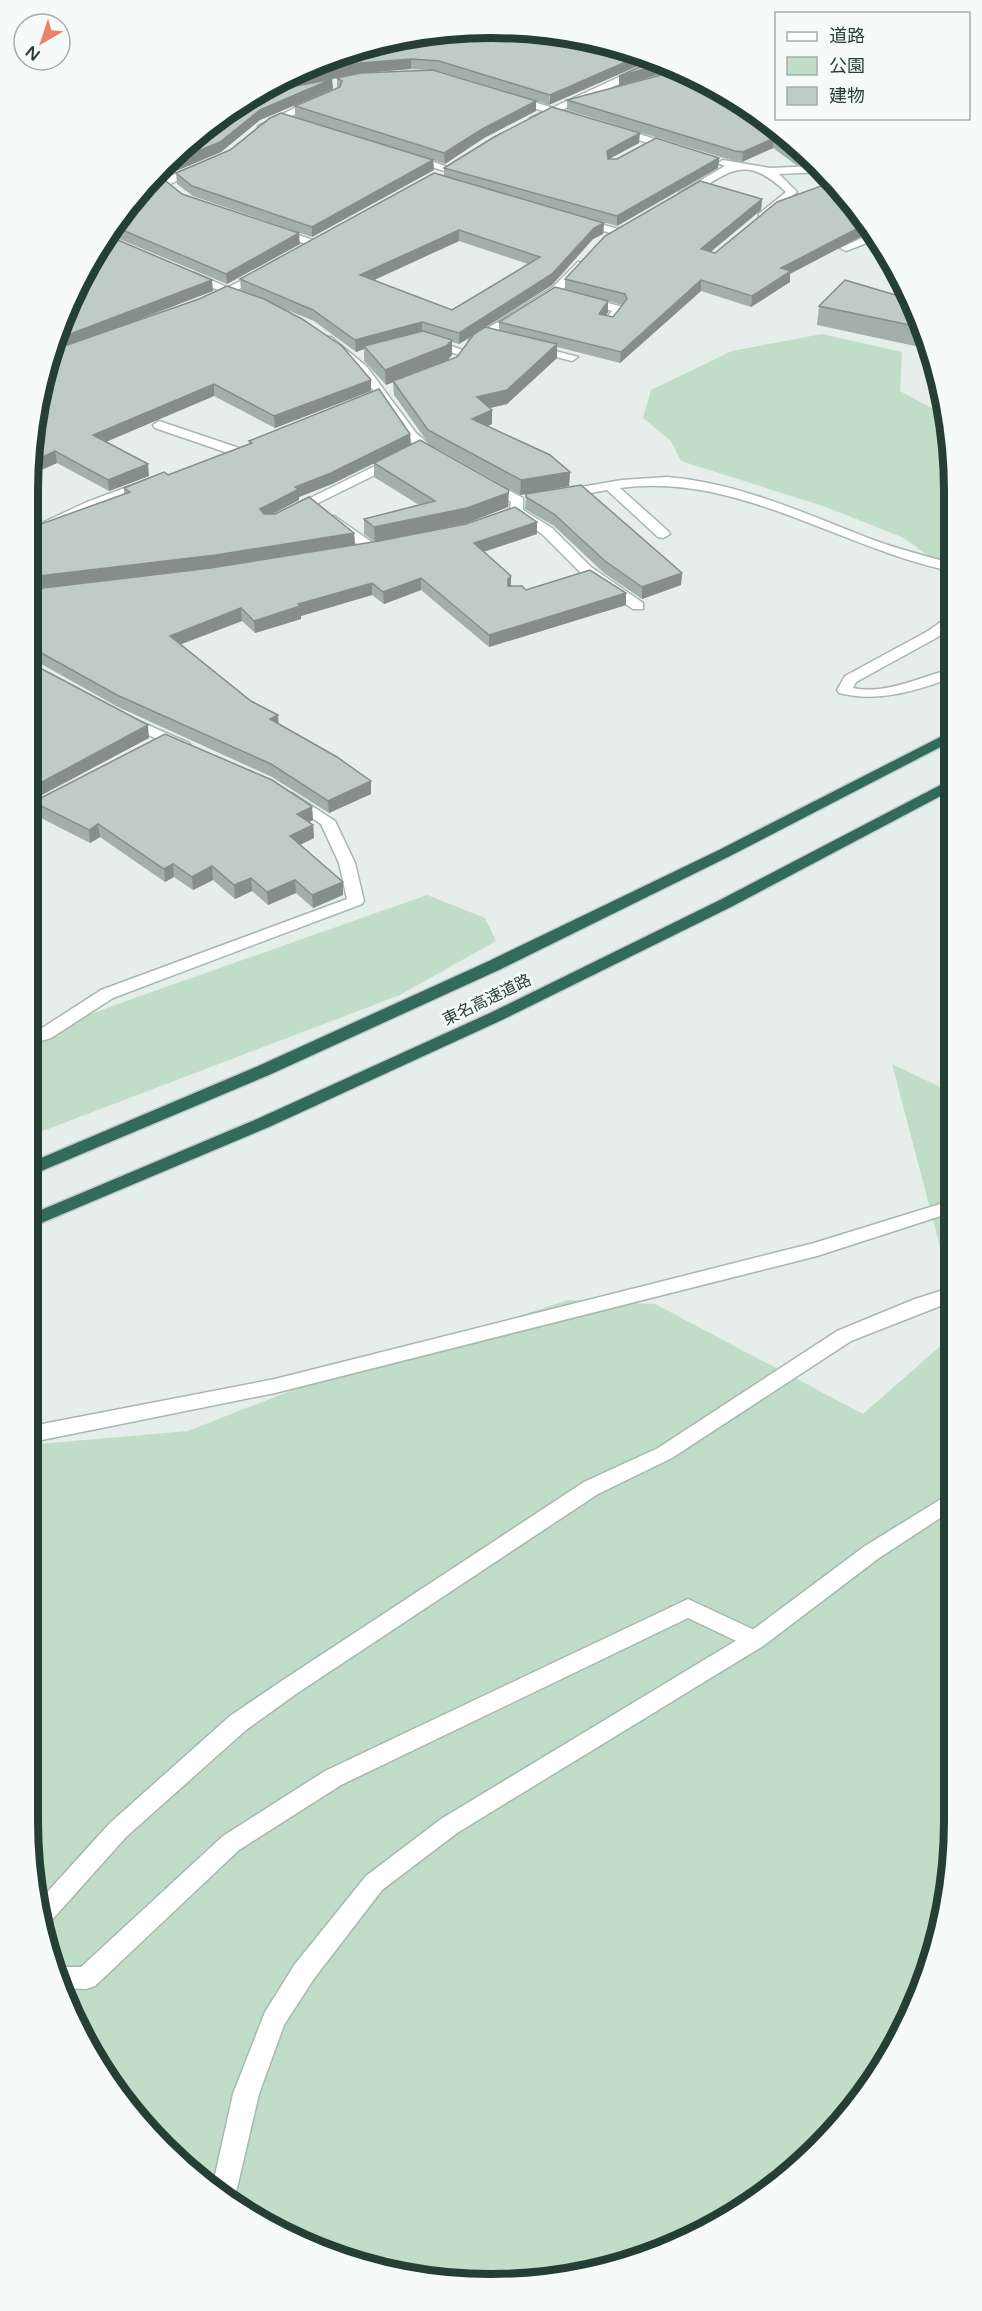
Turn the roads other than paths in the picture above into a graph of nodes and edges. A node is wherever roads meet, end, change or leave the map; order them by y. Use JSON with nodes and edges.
{"nodes":[{"id":1,"x":649,"y":66,"type":"edge"},
{"id":2,"x":498,"y":94,"type":"edge"},
{"id":3,"x":325,"y":96,"type":"edge"},
{"id":4,"x":551,"y":110,"type":"junction"},
{"id":5,"x":279,"y":117,"type":"junction"},
{"id":6,"x":585,"y":121,"type":"edge"},
{"id":7,"x":302,"y":124,"type":"edge"},
{"id":8,"x":520,"y":126,"type":"edge"},
{"id":9,"x":608,"y":128,"type":"edge"},
{"id":10,"x":253,"y":135,"type":"edge"},
{"id":11,"x":654,"y":142,"type":"junction"},
{"id":12,"x":644,"y":147,"type":"edge"},
{"id":13,"x":688,"y":152,"type":"edge"},
{"id":14,"x":403,"y":155,"type":"edge"},
{"id":15,"x":710,"y":159,"type":"edge"},
{"id":16,"x":206,"y":164,"type":"edge"},
{"id":17,"x":733,"y":166,"type":"junction"},
{"id":18,"x":811,"y":169,"type":"edge"},
{"id":19,"x":770,"y":171,"type":"junction"},
{"id":20,"x":434,"y":178,"type":"edge"},
{"id":21,"x":156,"y":186,"type":"edge"},
{"id":22,"x":674,"y":200,"type":"edge"},
{"id":23,"x":574,"y":219,"type":"edge"},
{"id":24,"x":755,"y":223,"type":"edge"},
{"id":25,"x":262,"y":226,"type":"edge"},
{"id":26,"x":868,"y":239,"type":"edge"},
{"id":27,"x":600,"y":243,"type":"edge"},
{"id":28,"x":846,"y":248,"type":"edge"},
{"id":29,"x":296,"y":254,"type":"edge"},
{"id":30,"x":588,"y":256,"type":"edge"},
{"id":31,"x":176,"y":269,"type":"edge"},
{"id":32,"x":268,"y":270,"type":"edge"},
{"id":33,"x":227,"y":291,"type":"junction"},
{"id":34,"x":564,"y":295,"type":"junction"},
{"id":35,"x":260,"y":302,"type":"edge"},
{"id":36,"x":195,"y":306,"type":"edge"},
{"id":37,"x":607,"y":325,"type":"edge"},
{"id":38,"x":316,"y":331,"type":"edge"},
{"id":39,"x":484,"y":335,"type":"junction"},
{"id":40,"x":413,"y":342,"type":"edge"},
{"id":41,"x":463,"y":352,"type":"junction"},
{"id":42,"x":572,"y":357,"type":"dead end"},
{"id":43,"x":452,"y":366,"type":"edge"},
{"id":44,"x":159,"y":425,"type":"dead end"},
{"id":45,"x":421,"y":447,"type":"junction"},
{"id":46,"x":213,"y":459,"type":"edge"},
{"id":47,"x":450,"y":464,"type":"edge"},
{"id":48,"x":477,"y":478,"type":"edge"},
{"id":49,"x":158,"y":480,"type":"edge"},
{"id":50,"x":610,"y":486,"type":"junction"},
{"id":51,"x":552,"y":495,"type":"edge"},
{"id":52,"x":311,"y":501,"type":"junction"},
{"id":53,"x":521,"y":504,"type":"junction"},
{"id":54,"x":280,"y":516,"type":"edge"},
{"id":55,"x":484,"y":525,"type":"edge"},
{"id":56,"x":38,"y":530,"type":"edge"},
{"id":57,"x":663,"y":534,"type":"dead end"},
{"id":58,"x":350,"y":552,"type":"edge"},
{"id":59,"x":944,"y":565,"type":"edge"},
{"id":60,"x":638,"y":606,"type":"dead end"},
{"id":61,"x":944,"y":624,"type":"edge"},
{"id":62,"x":944,"y":675,"type":"edge"},
{"id":63,"x":110,"y":711,"type":"edge"},
{"id":64,"x":166,"y":738,"type":"junction"},
{"id":65,"x":944,"y":739,"type":"edge"},
{"id":66,"x":145,"y":749,"type":"edge"},
{"id":67,"x":196,"y":752,"type":"edge"},
{"id":68,"x":278,"y":788,"type":"edge"},
{"id":69,"x":944,"y":788,"type":"edge"},
{"id":70,"x":63,"y":792,"type":"edge"},
{"id":71,"x":38,"y":806,"type":"edge"},
{"id":72,"x":38,"y":1036,"type":"edge"},
{"id":73,"x":38,"y":1166,"type":"edge"},
{"id":74,"x":944,"y":1209,"type":"edge"},
{"id":75,"x":38,"y":1219,"type":"edge"},
{"id":76,"x":944,"y":1297,"type":"edge"},
{"id":77,"x":38,"y":1433,"type":"edge"},
{"id":78,"x":944,"y":1505,"type":"edge"},
{"id":79,"x":755,"y":1640,"type":"junction"},
{"id":80,"x":47,"y":1910,"type":"edge"},
{"id":81,"x":66,"y":1977,"type":"edge"},
{"id":82,"x":225,"y":2187,"type":"edge"}],
"edges":[{"from":1,"to":4,"type":"street"},
{"from":2,"to":4,"type":"street"},
{"from":3,"to":5,"type":"street"},
{"from":4,"to":6,"type":"street"},
{"from":4,"to":8,"type":"street"},
{"from":5,"to":7,"type":"street"},
{"from":5,"to":10,"type":"street"},
{"from":9,"to":11,"type":"street"},
{"from":11,"to":12,"type":"street"},
{"from":11,"to":13,"type":"street"},
{"from":14,"to":20,"type":"street"},
{"from":15,"to":17,"type":"street"},
{"from":16,"to":21,"type":"street"},
{"from":17,"to":19,"type":"street"},
{"from":17,"to":22,"type":"street"},
{"from":18,"to":19,"type":"street"},
{"from":19,"to":24,"type":"street"},
{"from":23,"to":27,"type":"street"},
{"from":25,"to":29,"type":"street"},
{"from":26,"to":28,"type":"street"},
{"from":30,"to":34,"type":"street"},
{"from":31,"to":33,"type":"street"},
{"from":32,"to":33,"type":"street"},
{"from":33,"to":35,"type":"street"},
{"from":33,"to":36,"type":"street"},
{"from":34,"to":37,"type":"street"},
{"from":34,"to":39,"type":"street"},
{"from":38,"to":45,"type":"street"},
{"from":39,"to":41,"type":"street"},
{"from":39,"to":42,"type":"street"},
{"from":40,"to":41,"type":"street"},
{"from":41,"to":43,"type":"street"},
{"from":44,"to":46,"type":"street"},
{"from":45,"to":47,"type":"street"},
{"from":45,"to":52,"type":"street"},
{"from":48,"to":53,"type":"street"},
{"from":49,"to":56,"type":"street"},
{"from":50,"to":51,"type":"street"},
{"from":50,"to":57,"type":"street"},
{"from":50,"to":59,"type":"street"},
{"from":52,"to":54,"type":"street"},
{"from":52,"to":58,"type":"street"},
{"from":53,"to":55,"type":"street"},
{"from":53,"to":60,"type":"street"},
{"from":61,"to":62,"type":"street"},
{"from":63,"to":64,"type":"street"},
{"from":64,"to":66,"type":"street"},
{"from":64,"to":67,"type":"street"},
{"from":65,"to":73,"type":"highway","name":"東名高速道路"},
{"from":68,"to":72,"type":"street"},
{"from":69,"to":75,"type":"highway","name":"東名高速道路"},
{"from":70,"to":71,"type":"street"},
{"from":74,"to":77,"type":"street"},
{"from":76,"to":80,"type":"street"},
{"from":78,"to":79,"type":"street"},
{"from":79,"to":81,"type":"street"},
{"from":79,"to":82,"type":"street"}]}
